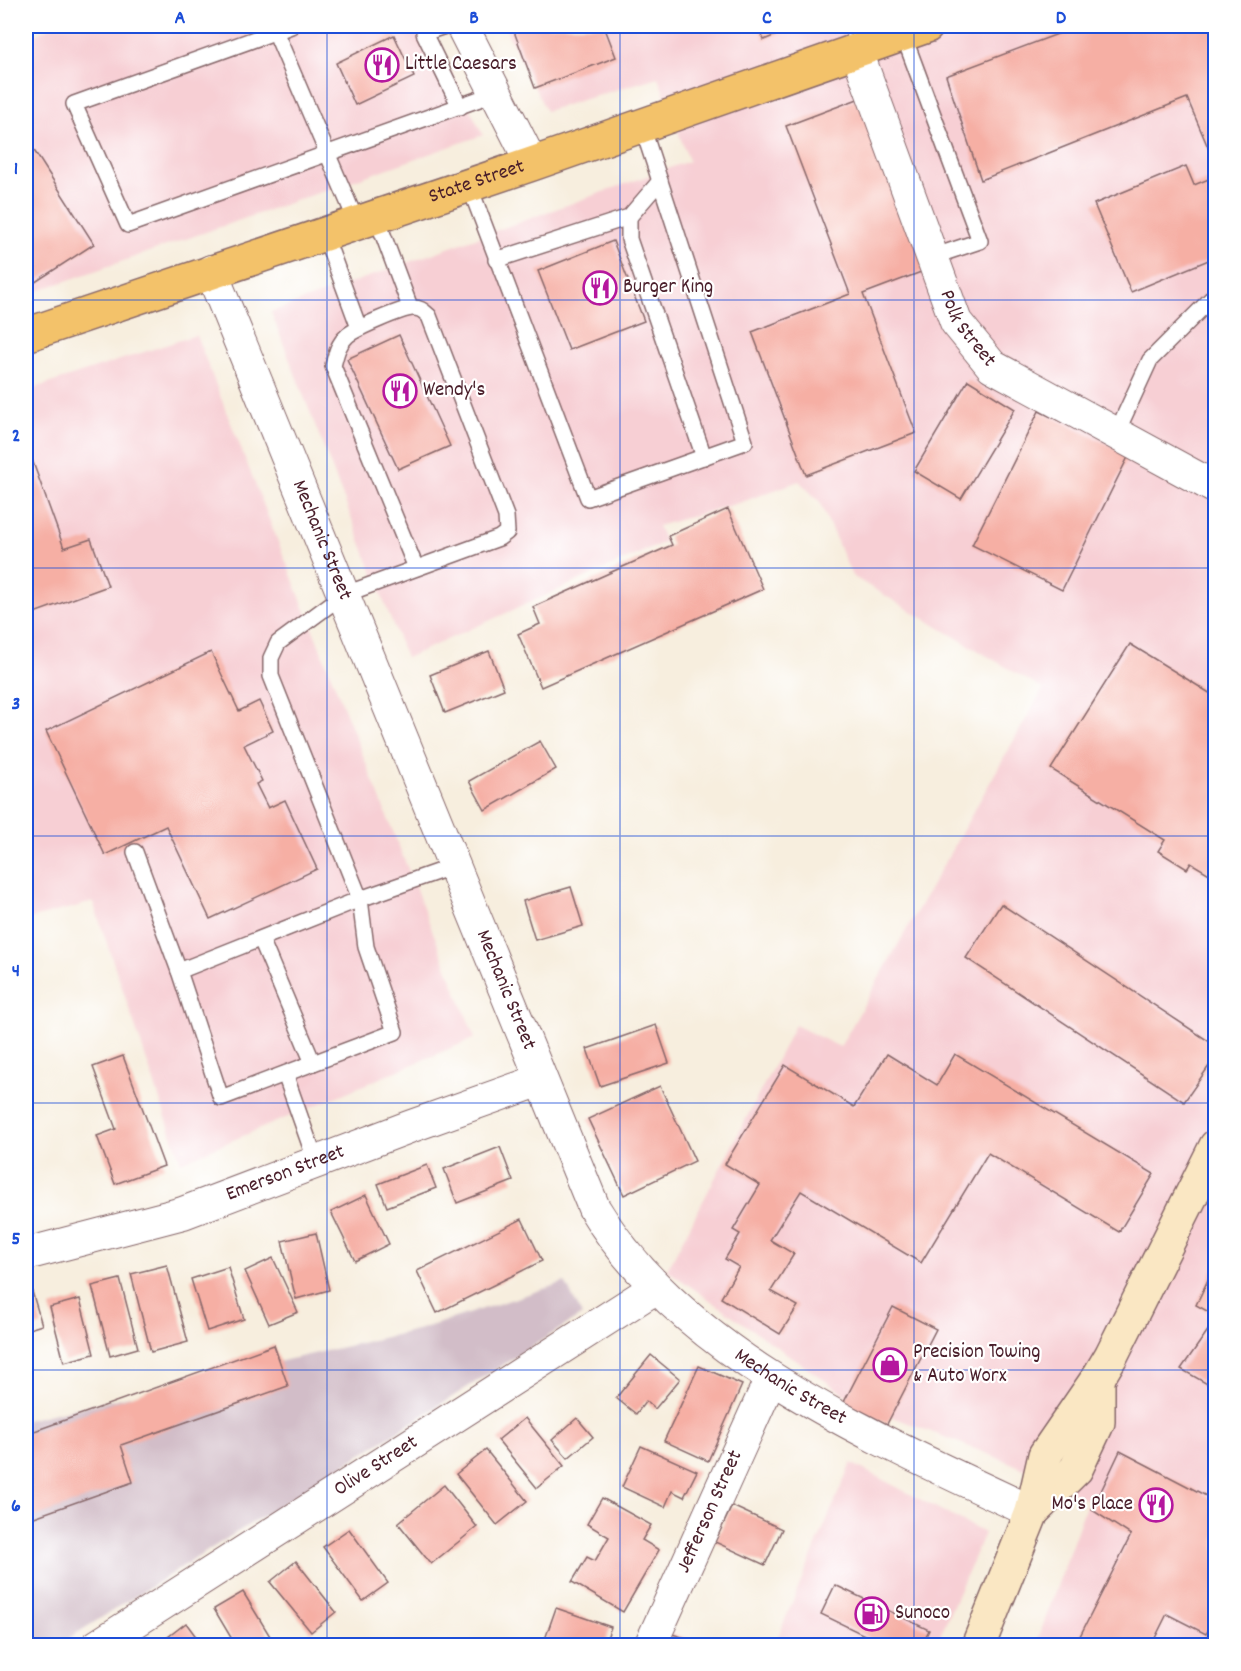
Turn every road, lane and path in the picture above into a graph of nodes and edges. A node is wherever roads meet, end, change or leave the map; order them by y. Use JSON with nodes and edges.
{"nodes":[{"id":1,"x":291,"y":26,"type":"edge"},
{"id":2,"x":445,"y":26,"type":"edge"},
{"id":3,"x":462,"y":26,"type":"edge"},
{"id":4,"x":915,"y":30,"type":"edge"},
{"id":5,"x":275,"y":31,"type":"junction"},
{"id":6,"x":856,"y":50,"type":"junction"},
{"id":7,"x":496,"y":93,"type":"junction"},
{"id":8,"x":460,"y":107,"type":"junction"},
{"id":9,"x":642,"y":126,"type":"junction"},
{"id":10,"x":328,"y":154,"type":"junction"},
{"id":11,"x":532,"y":164,"type":"junction"},
{"id":12,"x":660,"y":182,"type":"junction"},
{"id":13,"x":469,"y":185,"type":"junction"},
{"id":14,"x":628,"y":217,"type":"junction"},
{"id":15,"x":367,"y":219,"type":"junction"},
{"id":16,"x":324,"y":233,"type":"junction"},
{"id":17,"x":932,"y":257,"type":"junction"},
{"id":18,"x":496,"y":260,"type":"junction"},
{"id":19,"x":211,"y":271,"type":"junction"},
{"id":20,"x":1215,"y":294,"type":"edge"},
{"id":21,"x":410,"y":308,"type":"junction"},
{"id":22,"x":359,"y":328,"type":"junction"},
{"id":23,"x":26,"y":335,"type":"edge"},
{"id":24,"x":1116,"y":434,"type":"junction"},
{"id":25,"x":704,"y":457,"type":"junction"},
{"id":26,"x":1213,"y":481,"type":"edge"},
{"id":27,"x":416,"y":568,"type":"junction"},
{"id":28,"x":343,"y":595,"type":"junction"},
{"id":29,"x":135,"y":852,"type":"dead end"},
{"id":30,"x":454,"y":866,"type":"junction"},
{"id":31,"x":360,"y":899,"type":"junction"},
{"id":32,"x":261,"y":939,"type":"junction"},
{"id":33,"x":179,"y":971,"type":"junction"},
{"id":34,"x":312,"y":1063,"type":"junction"},
{"id":35,"x":285,"y":1074,"type":"junction"},
{"id":36,"x":542,"y":1080,"type":"junction"},
{"id":37,"x":1215,"y":1146,"type":"edge"},
{"id":38,"x":316,"y":1162,"type":"junction"},
{"id":39,"x":26,"y":1254,"type":"edge"},
{"id":40,"x":655,"y":1288,"type":"junction"},
{"id":41,"x":771,"y":1378,"type":"junction"},
{"id":42,"x":1032,"y":1512,"type":"junction"},
{"id":43,"x":97,"y":1646,"type":"edge"},
{"id":44,"x":650,"y":1646,"type":"edge"},
{"id":45,"x":978,"y":1646,"type":"edge"}],
"edges":[{"from":1,"to":5,"type":"lane"},
{"from":2,"to":8,"type":"lane"},
{"from":3,"to":7,"type":"street"},
{"from":4,"to":6,"type":"highway","name":"State Street"},
{"from":4,"to":17,"type":"lane"},
{"from":5,"to":10,"type":"lane"},
{"from":5,"to":10,"type":"lane"},
{"from":6,"to":9,"type":"highway","name":"State Street"},
{"from":6,"to":17,"type":"street","name":"Polk Street"},
{"from":7,"to":8,"type":"lane"},
{"from":7,"to":11,"type":"street"},
{"from":8,"to":10,"type":"lane"},
{"from":9,"to":11,"type":"highway","name":"State Street"},
{"from":9,"to":12,"type":"lane"},
{"from":10,"to":15,"type":"lane"},
{"from":11,"to":13,"type":"highway","name":"State Street"},
{"from":12,"to":14,"type":"lane"},
{"from":12,"to":25,"type":"lane"},
{"from":13,"to":15,"type":"highway","name":"State Street"},
{"from":13,"to":18,"type":"lane"},
{"from":14,"to":18,"type":"lane"},
{"from":14,"to":25,"type":"lane"},
{"from":15,"to":16,"type":"highway","name":"State Street"},
{"from":15,"to":21,"type":"lane"},
{"from":16,"to":19,"type":"highway","name":"State Street"},
{"from":16,"to":22,"type":"lane"},
{"from":17,"to":24,"type":"street","name":"Polk Street"},
{"from":18,"to":25,"type":"lane"},
{"from":19,"to":23,"type":"highway","name":"State Street"},
{"from":19,"to":28,"type":"street","name":"Mechanic Street"},
{"from":20,"to":24,"type":"lane"},
{"from":21,"to":22,"type":"lane"},
{"from":21,"to":27,"type":"lane"},
{"from":22,"to":27,"type":"lane"},
{"from":24,"to":26,"type":"street","name":"Polk Street"},
{"from":27,"to":28,"type":"lane"},
{"from":28,"to":30,"type":"street","name":"Mechanic Street"},
{"from":28,"to":31,"type":"lane"},
{"from":29,"to":33,"type":"lane"},
{"from":30,"to":31,"type":"lane"},
{"from":30,"to":36,"type":"street","name":"Mechanic Street"},
{"from":31,"to":32,"type":"lane"},
{"from":31,"to":34,"type":"lane"},
{"from":32,"to":33,"type":"lane"},
{"from":32,"to":34,"type":"lane"},
{"from":33,"to":35,"type":"lane"},
{"from":34,"to":35,"type":"lane"},
{"from":35,"to":38,"type":"lane"},
{"from":36,"to":38,"type":"street","name":"Emerson Street"},
{"from":36,"to":40,"type":"street","name":"Mechanic Street"},
{"from":37,"to":42,"type":"main road"},
{"from":38,"to":39,"type":"street","name":"Emerson Street"},
{"from":40,"to":41,"type":"street","name":"Mechanic Street"},
{"from":40,"to":43,"type":"street","name":"Olive Street"},
{"from":41,"to":42,"type":"street","name":"Mechanic Street"},
{"from":41,"to":44,"type":"street","name":"Jefferson Street"},
{"from":42,"to":45,"type":"main road"}]}
